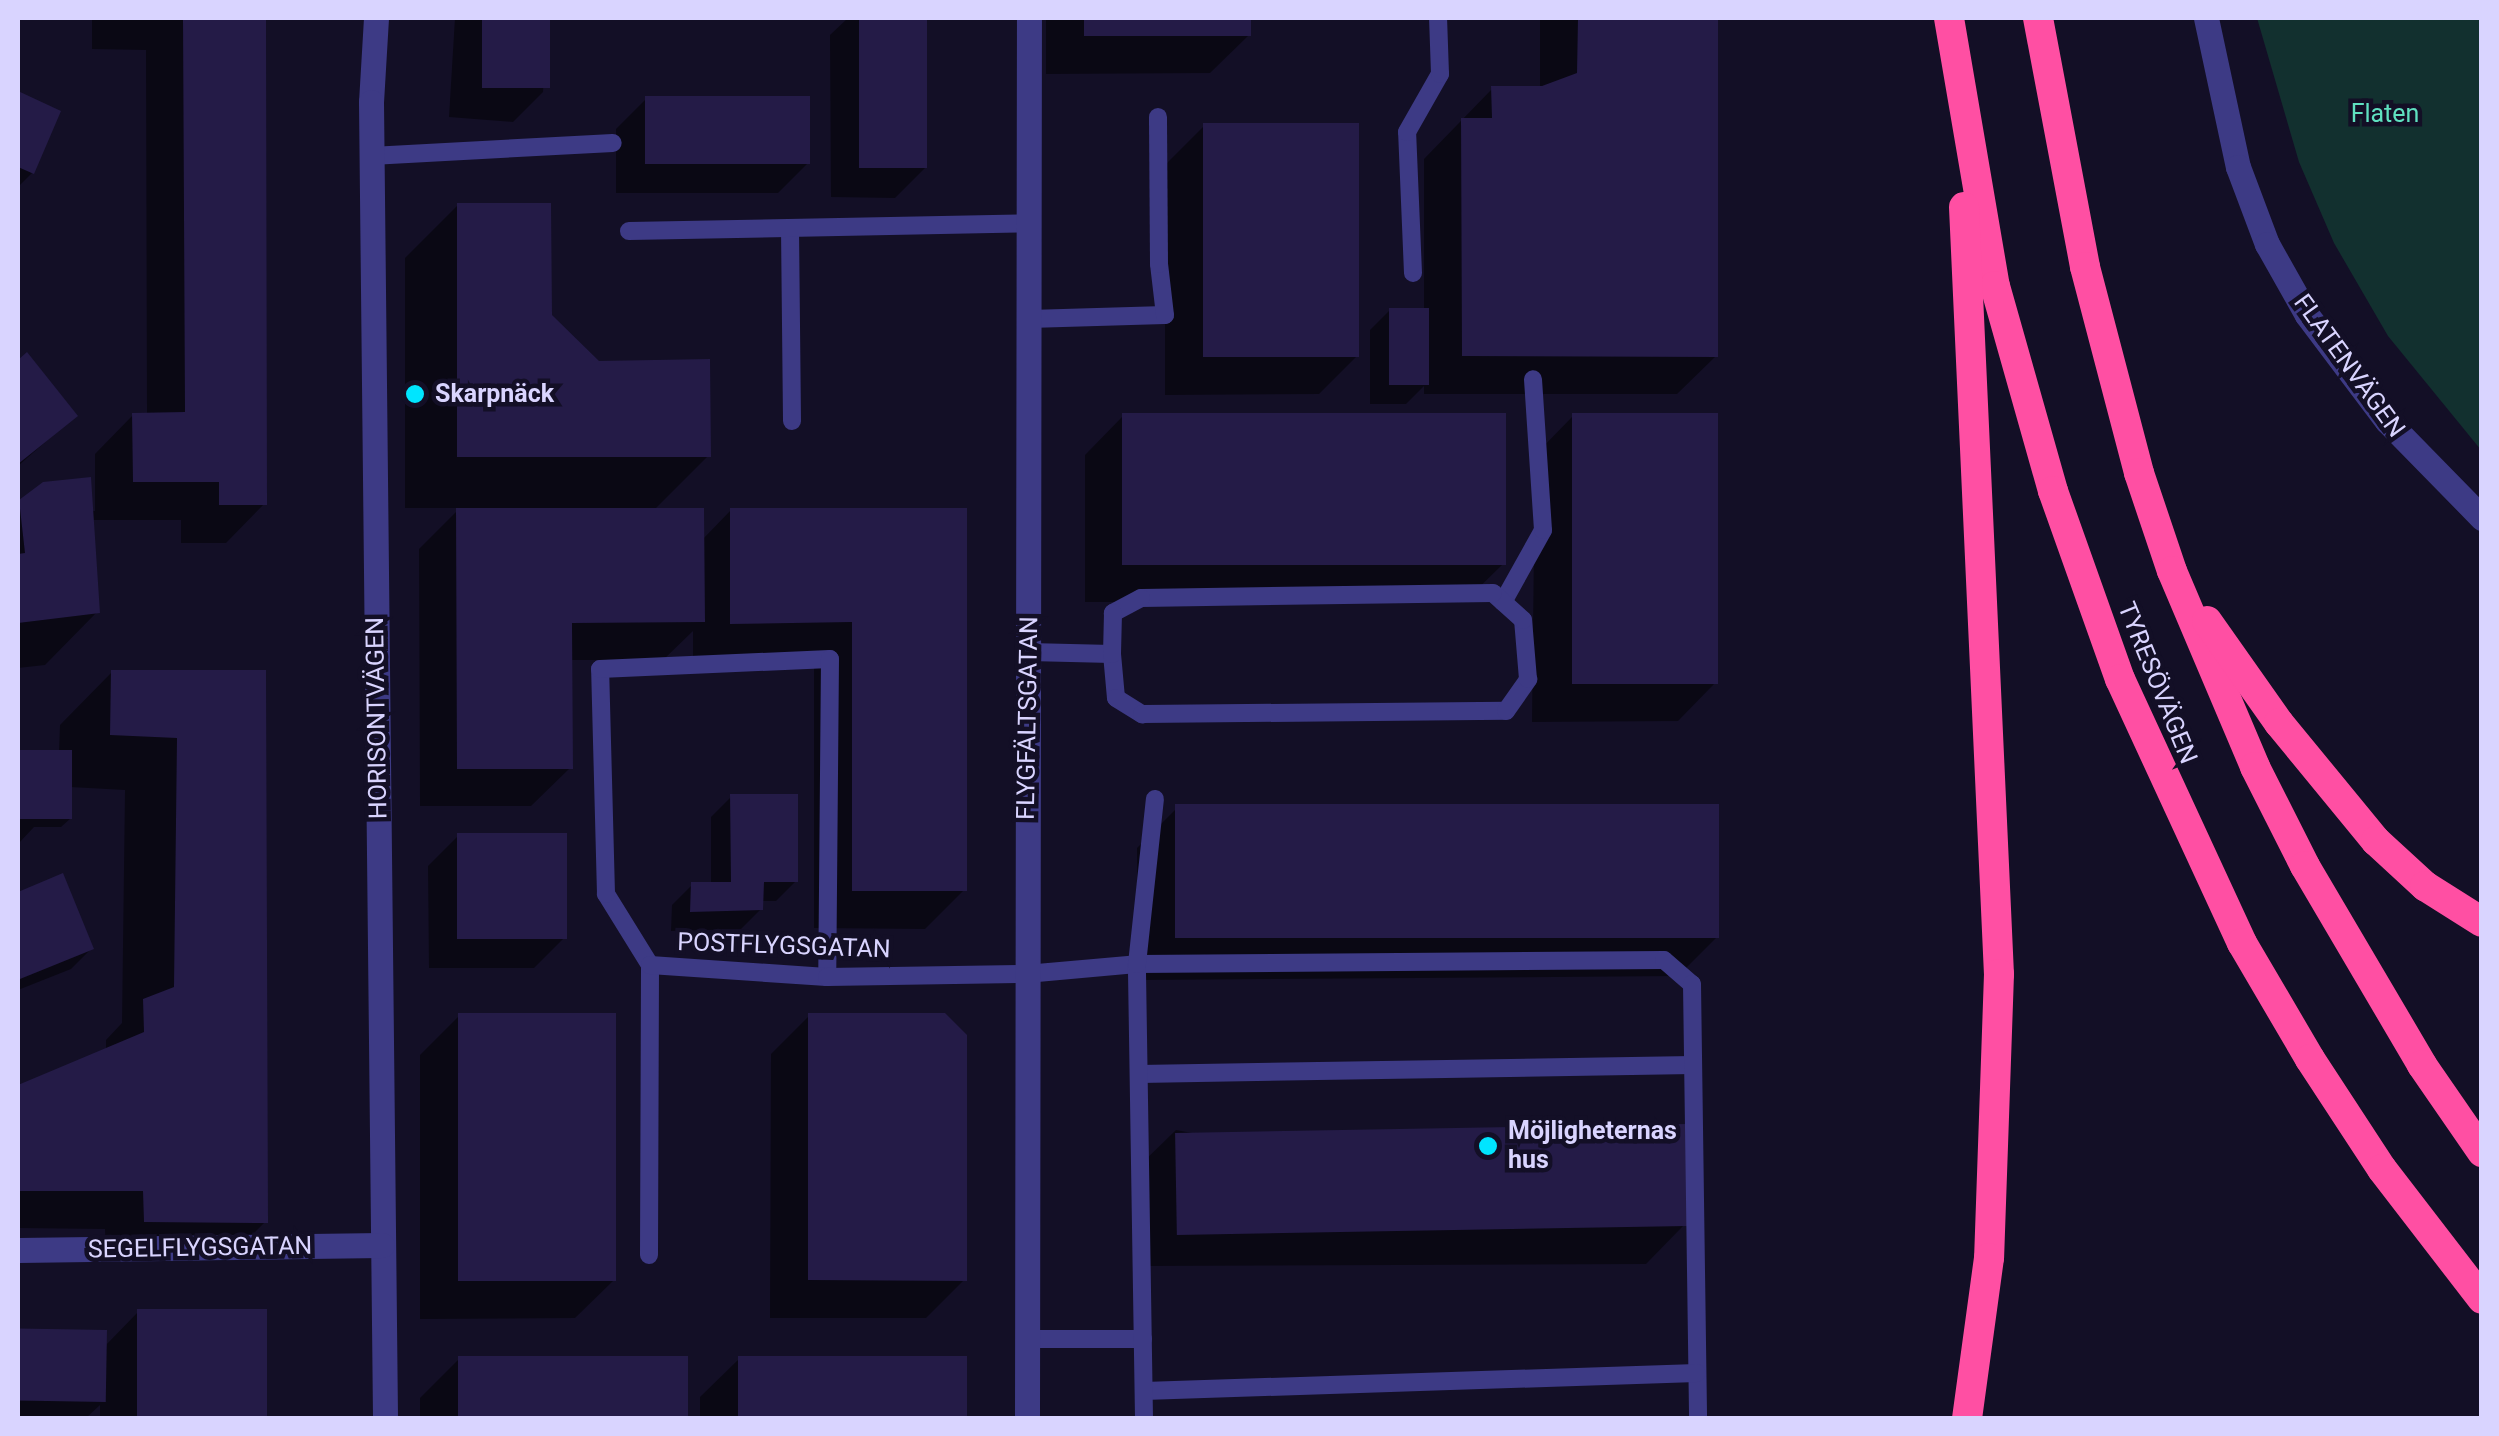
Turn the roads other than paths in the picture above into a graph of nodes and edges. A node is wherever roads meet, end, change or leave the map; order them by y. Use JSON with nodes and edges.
{"nodes":[{"id":1,"x":376,"y":18,"type":"edge"},
{"id":2,"x":1029,"y":18,"type":"edge"},
{"id":3,"x":1438,"y":18,"type":"edge"},
{"id":4,"x":1949,"y":18,"type":"edge"},
{"id":5,"x":2038,"y":18,"type":"edge"},
{"id":6,"x":2206,"y":18,"type":"edge"},
{"id":7,"x":1959,"y":94,"type":"junction"},
{"id":8,"x":1158,"y":117,"type":"dead end"},
{"id":9,"x":613,"y":143,"type":"dead end"},
{"id":10,"x":371,"y":156,"type":"junction"},
{"id":11,"x":1028,"y":223,"type":"junction"},
{"id":12,"x":790,"y":229,"type":"junction"},
{"id":13,"x":629,"y":232,"type":"dead end"},
{"id":14,"x":1412,"y":273,"type":"dead end"},
{"id":15,"x":1029,"y":319,"type":"junction"},
{"id":16,"x":1533,"y":379,"type":"dead end"},
{"id":17,"x":792,"y":421,"type":"dead end"},
{"id":18,"x":2482,"y":518,"type":"edge"},
{"id":19,"x":2172,"y":571,"type":"junction"},
{"id":20,"x":1502,"y":602,"type":"junction"},
{"id":21,"x":1029,"y":652,"type":"junction"},
{"id":22,"x":1112,"y":654,"type":"junction"},
{"id":23,"x":1155,"y":799,"type":"dead end"},
{"id":24,"x":2482,"y":922,"type":"edge"},
{"id":25,"x":1137,"y":964,"type":"junction"},
{"id":26,"x":650,"y":965,"type":"junction"},
{"id":27,"x":1026,"y":974,"type":"junction"},
{"id":28,"x":827,"y":977,"type":"junction"},
{"id":29,"x":1694,"y":1065,"type":"junction"},
{"id":30,"x":1139,"y":1074,"type":"junction"},
{"id":31,"x":2482,"y":1152,"type":"edge"},
{"id":32,"x":382,"y":1245,"type":"junction"},
{"id":33,"x":18,"y":1250,"type":"edge"},
{"id":34,"x":649,"y":1255,"type":"dead end"},
{"id":35,"x":2482,"y":1299,"type":"edge"},
{"id":36,"x":1027,"y":1339,"type":"junction"},
{"id":37,"x":1143,"y":1339,"type":"junction"},
{"id":38,"x":1697,"y":1373,"type":"junction"},
{"id":39,"x":1144,"y":1391,"type":"junction"},
{"id":40,"x":385,"y":1418,"type":"edge"},
{"id":41,"x":1027,"y":1418,"type":"edge"},
{"id":42,"x":1144,"y":1418,"type":"edge"},
{"id":43,"x":1698,"y":1418,"type":"edge"},
{"id":44,"x":1967,"y":1418,"type":"edge"}],
"edges":[{"from":1,"to":10,"type":"street","name":"HORISONTVÄGEN"},
{"from":2,"to":11,"type":"street","name":"FLYGFÄLTSGATAN"},
{"from":3,"to":14,"type":"lane"},
{"from":4,"to":7,"type":"highway","name":"TYRESÖVÄGEN"},
{"from":5,"to":19,"type":"highway"},
{"from":6,"to":18,"type":"street","name":"FLATENVÄGEN"},
{"from":7,"to":35,"type":"highway","name":"TYRESÖVÄGEN"},
{"from":7,"to":44,"type":"highway"},
{"from":8,"to":15,"type":"lane"},
{"from":9,"to":10,"type":"lane"},
{"from":10,"to":32,"type":"street","name":"HORISONTVÄGEN"},
{"from":11,"to":12,"type":"lane"},
{"from":11,"to":15,"type":"street","name":"FLYGFÄLTSGATAN"},
{"from":12,"to":13,"type":"lane"},
{"from":12,"to":17,"type":"lane"},
{"from":15,"to":21,"type":"street","name":"FLYGFÄLTSGATAN"},
{"from":16,"to":20,"type":"lane"},
{"from":19,"to":24,"type":"highway"},
{"from":19,"to":31,"type":"highway"},
{"from":20,"to":22,"type":"lane"},
{"from":20,"to":22,"type":"lane"},
{"from":21,"to":22,"type":"lane"},
{"from":21,"to":27,"type":"street","name":"FLYGFÄLTSGATAN"},
{"from":23,"to":25,"type":"lane"},
{"from":25,"to":27,"type":"lane","name":"POSTFLYGSGATAN"},
{"from":25,"to":29,"type":"lane","name":"POSTFLYGSGATAN"},
{"from":25,"to":30,"type":"lane"},
{"from":26,"to":28,"type":"lane","name":"POSTFLYGSGATAN"},
{"from":26,"to":28,"type":"lane"},
{"from":26,"to":34,"type":"lane","name":"POSTFLYGSGATAN"},
{"from":27,"to":28,"type":"lane","name":"POSTFLYGSGATAN"},
{"from":27,"to":36,"type":"street","name":"FLYGFÄLTSGATAN"},
{"from":29,"to":30,"type":"lane"},
{"from":29,"to":38,"type":"lane","name":"POSTFLYGSGATAN"},
{"from":30,"to":37,"type":"lane"},
{"from":32,"to":33,"type":"street","name":"SEGELFLYGSGATAN"},
{"from":32,"to":40,"type":"street","name":"HORISONTVÄGEN"},
{"from":36,"to":37,"type":"lane"},
{"from":36,"to":41,"type":"street","name":"FLYGFÄLTSGATAN"},
{"from":37,"to":39,"type":"lane"},
{"from":38,"to":39,"type":"lane"},
{"from":38,"to":43,"type":"lane","name":"POSTFLYGSGATAN"},
{"from":39,"to":42,"type":"lane"}]}
